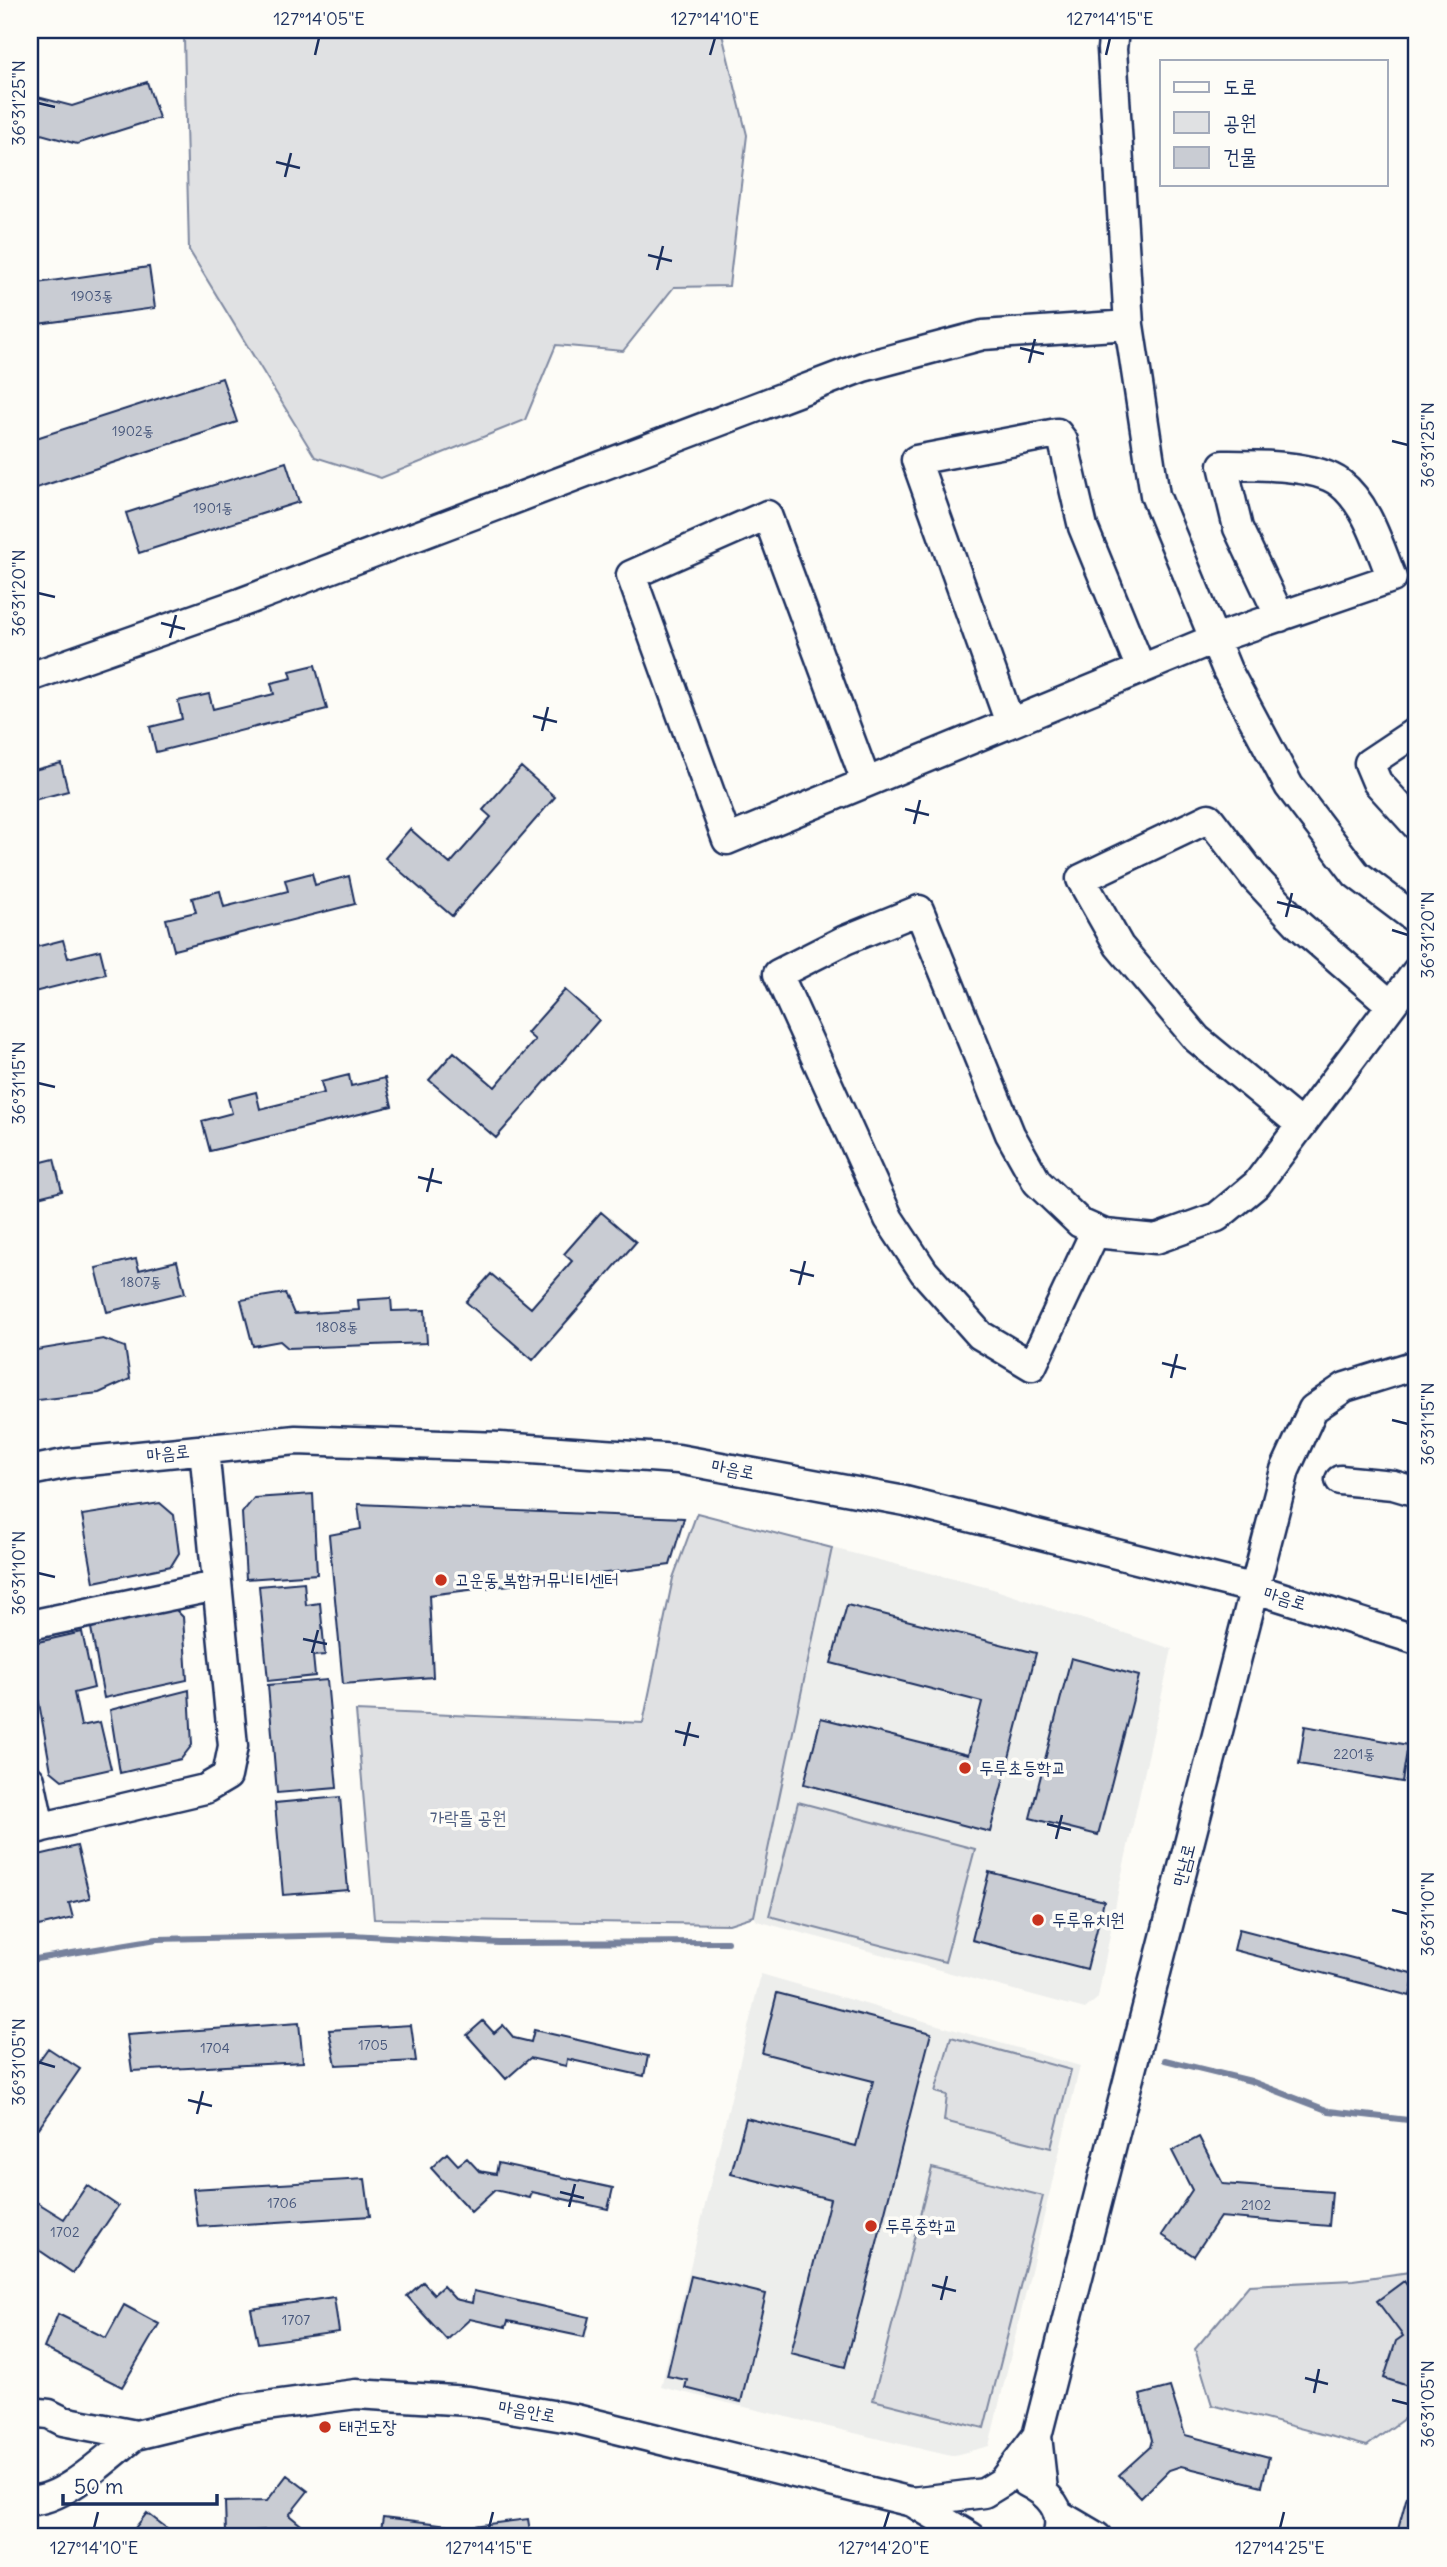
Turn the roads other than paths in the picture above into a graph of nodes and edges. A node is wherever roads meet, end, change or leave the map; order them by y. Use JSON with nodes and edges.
{"nodes":[{"id":1,"x":1114,"y":30,"type":"edge"},
{"id":2,"x":1129,"y":325,"type":"junction"},
{"id":3,"x":1280,"y":617,"type":"junction"},
{"id":4,"x":1214,"y":639,"type":"junction"},
{"id":5,"x":1141,"y":669,"type":"junction"},
{"id":6,"x":30,"y":677,"type":"edge"},
{"id":7,"x":1010,"y":723,"type":"junction"},
{"id":8,"x":1417,"y":731,"type":"edge"},
{"id":9,"x":866,"y":782,"type":"junction"},
{"id":10,"x":1417,"y":826,"type":"edge"},
{"id":11,"x":1417,"y":920,"type":"edge"},
{"id":12,"x":1417,"y":971,"type":"edge"},
{"id":13,"x":1391,"y":1005,"type":"junction"},
{"id":14,"x":1301,"y":1125,"type":"junction"},
{"id":15,"x":1094,"y":1232,"type":"junction"},
{"id":16,"x":1417,"y":1368,"type":"edge"},
{"id":17,"x":204,"y":1449,"type":"junction"},
{"id":18,"x":30,"y":1471,"type":"edge"},
{"id":19,"x":1340,"y":1480,"type":"dead end"},
{"id":20,"x":1417,"y":1492,"type":"edge"},
{"id":21,"x":216,"y":1586,"type":"junction"},
{"id":22,"x":1256,"y":1589,"type":"junction"},
{"id":23,"x":30,"y":1625,"type":"edge"},
{"id":24,"x":1417,"y":1640,"type":"edge"},
{"id":25,"x":30,"y":1780,"type":"edge"},
{"id":26,"x":35,"y":1829,"type":"edge"},
{"id":27,"x":30,"y":2393,"type":"edge"},
{"id":28,"x":47,"y":2416,"type":"edge"},
{"id":29,"x":136,"y":2435,"type":"junction"},
{"id":30,"x":1037,"y":2436,"type":"junction"},
{"id":31,"x":72,"y":2483,"type":"junction"},
{"id":32,"x":993,"y":2488,"type":"junction"},
{"id":33,"x":1043,"y":2490,"type":"junction"},
{"id":34,"x":30,"y":2500,"type":"edge"},
{"id":35,"x":912,"y":2502,"type":"junction"},
{"id":36,"x":1058,"y":2526,"type":"edge"},
{"id":37,"x":971,"y":2537,"type":"edge"},
{"id":38,"x":1097,"y":2537,"type":"edge"}],
"edges":[{"from":1,"to":2,"type":"street"},
{"from":2,"to":4,"type":"street"},
{"from":2,"to":6,"type":"street"},
{"from":3,"to":3,"type":"street"},
{"from":3,"to":4,"type":"street"},
{"from":4,"to":5,"type":"street"},
{"from":4,"to":11,"type":"street"},
{"from":5,"to":7,"type":"street"},
{"from":5,"to":7,"type":"street"},
{"from":7,"to":9,"type":"street"},
{"from":8,"to":10,"type":"street"},
{"from":9,"to":9,"type":"street"},
{"from":12,"to":13,"type":"street"},
{"from":13,"to":14,"type":"street"},
{"from":13,"to":14,"type":"street"},
{"from":14,"to":15,"type":"street"},
{"from":15,"to":15,"type":"street"},
{"from":16,"to":22,"type":"street","name":"만남로"},
{"from":17,"to":18,"type":"street","name":"마음로"},
{"from":17,"to":21,"type":"street"},
{"from":17,"to":22,"type":"street","name":"마음로"},
{"from":19,"to":20,"type":"street"},
{"from":21,"to":23,"type":"street"},
{"from":21,"to":26,"type":"street"},
{"from":22,"to":24,"type":"street","name":"마음로"},
{"from":22,"to":30,"type":"street","name":"만남로"},
{"from":25,"to":26,"type":"street"},
{"from":27,"to":28,"type":"street"},
{"from":28,"to":29,"type":"street"},
{"from":28,"to":31,"type":"street"},
{"from":29,"to":31,"type":"street"},
{"from":29,"to":35,"type":"street","name":"마음안로"},
{"from":30,"to":32,"type":"street"},
{"from":30,"to":33,"type":"street"},
{"from":31,"to":34,"type":"street"},
{"from":32,"to":33,"type":"street"},
{"from":32,"to":35,"type":"street"},
{"from":32,"to":37,"type":"street"},
{"from":33,"to":36,"type":"street"},
{"from":35,"to":37,"type":"street"},
{"from":36,"to":38,"type":"street"}]}
